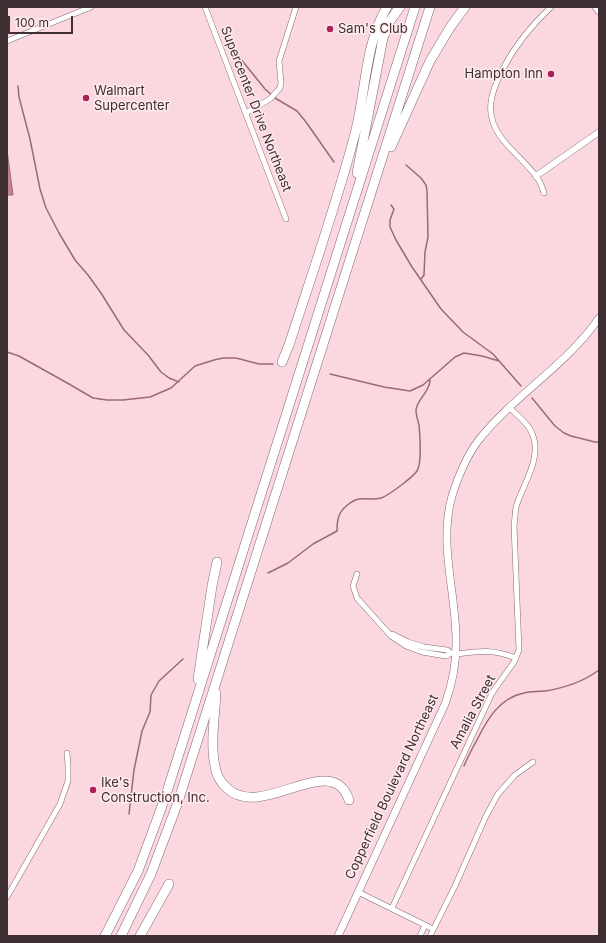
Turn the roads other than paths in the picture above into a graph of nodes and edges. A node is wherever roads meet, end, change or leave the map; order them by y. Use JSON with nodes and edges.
{"nodes":[{"id":1,"x":91,"y":7,"type":"edge"},
{"id":2,"x":205,"y":7,"type":"edge"},
{"id":3,"x":296,"y":7,"type":"edge"},
{"id":4,"x":387,"y":7,"type":"edge"},
{"id":5,"x":400,"y":7,"type":"edge"},
{"id":6,"x":415,"y":7,"type":"edge"},
{"id":7,"x":430,"y":7,"type":"edge"},
{"id":8,"x":465,"y":7,"type":"edge"},
{"id":9,"x":551,"y":7,"type":"edge"},
{"id":10,"x":596,"y":7,"type":"edge"},
{"id":11,"x":599,"y":11,"type":"edge"},
{"id":12,"x":7,"y":41,"type":"edge"},
{"id":13,"x":246,"y":113,"type":"junction"},
{"id":14,"x":599,"y":132,"type":"edge"},
{"id":15,"x":536,"y":176,"type":"junction"},
{"id":16,"x":376,"y":179,"type":"junction"},
{"id":17,"x":544,"y":193,"type":"dead end"},
{"id":18,"x":350,"y":211,"type":"junction"},
{"id":19,"x":286,"y":219,"type":"dead end"},
{"id":20,"x":599,"y":318,"type":"edge"},
{"id":21,"x":282,"y":362,"type":"dead end"},
{"id":22,"x":510,"y":408,"type":"junction"},
{"id":23,"x":217,"y":562,"type":"dead end"},
{"id":24,"x":357,"y":574,"type":"dead end"},
{"id":25,"x":453,"y":653,"type":"junction"},
{"id":26,"x":516,"y":658,"type":"junction"},
{"id":27,"x":217,"y":678,"type":"junction"},
{"id":28,"x":194,"y":708,"type":"junction"},
{"id":29,"x":67,"y":753,"type":"dead end"},
{"id":30,"x":533,"y":762,"type":"dead end"},
{"id":31,"x":349,"y":800,"type":"dead end"},
{"id":32,"x":169,"y":884,"type":"dead end"},
{"id":33,"x":358,"y":892,"type":"junction"},
{"id":34,"x":7,"y":897,"type":"edge"},
{"id":35,"x":392,"y":908,"type":"junction"},
{"id":36,"x":425,"y":925,"type":"junction"},
{"id":37,"x":433,"y":929,"type":"junction"},
{"id":38,"x":106,"y":936,"type":"edge"},
{"id":39,"x":121,"y":936,"type":"edge"},
{"id":40,"x":140,"y":936,"type":"edge"},
{"id":41,"x":338,"y":936,"type":"edge"},
{"id":42,"x":420,"y":936,"type":"edge"},
{"id":43,"x":430,"y":936,"type":"edge"}],
"edges":[{"from":1,"to":12,"type":"street"},
{"from":2,"to":13,"type":"street","name":"Supercenter Drive Northeast"},
{"from":3,"to":13,"type":"street"},
{"from":4,"to":21,"type":"highway"},
{"from":5,"to":18,"type":"highway"},
{"from":6,"to":18,"type":"highway"},
{"from":7,"to":16,"type":"highway"},
{"from":8,"to":16,"type":"highway"},
{"from":9,"to":15,"type":"street"},
{"from":10,"to":11,"type":"main road"},
{"from":13,"to":19,"type":"street","name":"Supercenter Drive Northeast"},
{"from":14,"to":15,"type":"street"},
{"from":15,"to":17,"type":"street"},
{"from":16,"to":27,"type":"highway"},
{"from":18,"to":28,"type":"highway"},
{"from":20,"to":22,"type":"main road","name":"Copperfield Boulevard Northeast"},
{"from":22,"to":25,"type":"main road","name":"Copperfield Boulevard Northeast"},
{"from":22,"to":26,"type":"street","name":"Amalia Street"},
{"from":23,"to":28,"type":"highway"},
{"from":24,"to":25,"type":"street"},
{"from":25,"to":26,"type":"street"},
{"from":25,"to":33,"type":"main road","name":"Copperfield Boulevard Northeast"},
{"from":26,"to":35,"type":"street","name":"Amalia Street"},
{"from":27,"to":31,"type":"highway"},
{"from":27,"to":39,"type":"highway"},
{"from":28,"to":38,"type":"highway"},
{"from":29,"to":34,"type":"street"},
{"from":30,"to":37,"type":"street"},
{"from":32,"to":40,"type":"highway"},
{"from":33,"to":35,"type":"street"},
{"from":33,"to":41,"type":"main road","name":"Copperfield Boulevard Northeast"},
{"from":35,"to":36,"type":"street"},
{"from":36,"to":37,"type":"street"},
{"from":36,"to":42,"type":"street"},
{"from":37,"to":43,"type":"street"}]}
